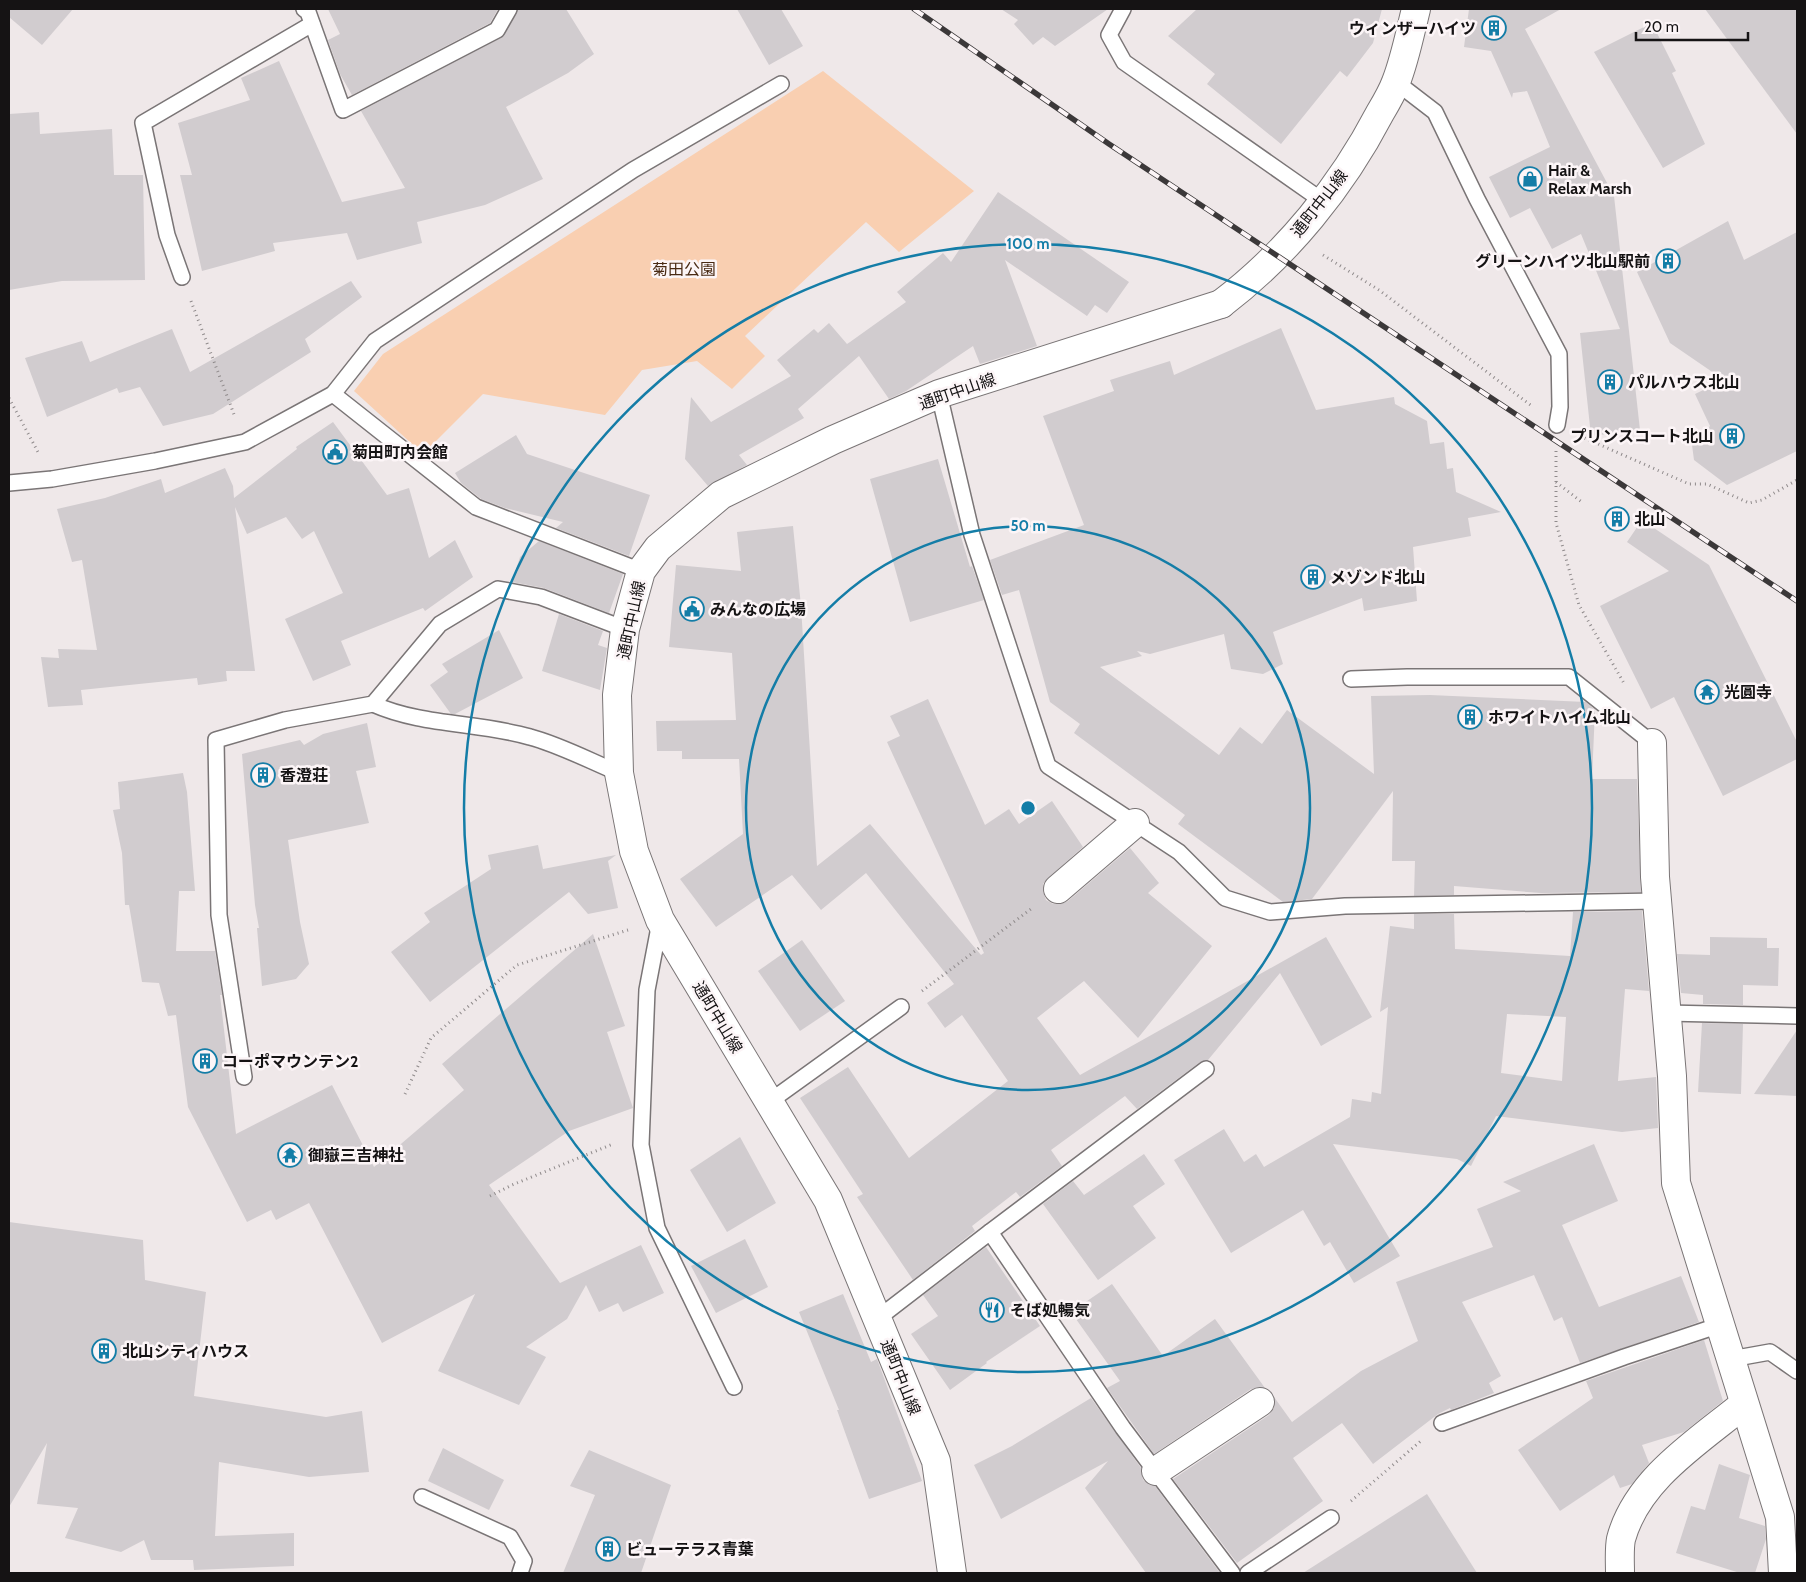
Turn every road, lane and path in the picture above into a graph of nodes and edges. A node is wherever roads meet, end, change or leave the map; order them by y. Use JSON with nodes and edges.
{"nodes":[{"id":1,"x":509,"y":9,"type":"edge"},
{"id":2,"x":1123,"y":9,"type":"edge"},
{"id":3,"x":1416,"y":9,"type":"edge"},
{"id":4,"x":310,"y":13,"type":"edge"},
{"id":5,"x":1396,"y":82,"type":"junction"},
{"id":6,"x":781,"y":84,"type":"dead end"},
{"id":7,"x":1324,"y":202,"type":"junction"},
{"id":8,"x":1294,"y":236,"type":"junction"},
{"id":9,"x":182,"y":277,"type":"joint"},
{"id":10,"x":333,"y":394,"type":"junction"},
{"id":11,"x":939,"y":394,"type":"junction"},
{"id":12,"x":9,"y":398,"type":"edge"},
{"id":13,"x":1557,"y":426,"type":"junction"},
{"id":14,"x":245,"y":442,"type":"junction"},
{"id":15,"x":1556,"y":470,"type":"dead end"},
{"id":16,"x":52,"y":479,"type":"junction"},
{"id":17,"x":1797,"y":480,"type":"edge"},
{"id":18,"x":1556,"y":482,"type":"junction"},
{"id":19,"x":9,"y":483,"type":"edge"},
{"id":20,"x":1584,"y":503,"type":"dead end"},
{"id":21,"x":641,"y":570,"type":"junction"},
{"id":22,"x":625,"y":629,"type":"junction"},
{"id":23,"x":1351,"y":679,"type":"dead end"},
{"id":24,"x":1627,"y":688,"type":"dead end"},
{"id":25,"x":373,"y":704,"type":"junction"},
{"id":26,"x":1652,"y":743,"type":"joint"},
{"id":27,"x":619,"y":774,"type":"junction"},
{"id":28,"x":1135,"y":823,"type":"junction"},
{"id":29,"x":1058,"y":889,"type":"joint"},
{"id":30,"x":1657,"y":901,"type":"junction"},
{"id":31,"x":660,"y":920,"type":"junction"},
{"id":32,"x":901,"y":1007,"type":"joint"},
{"id":33,"x":1666,"y":1013,"type":"junction"},
{"id":34,"x":1797,"y":1016,"type":"edge"},
{"id":35,"x":1206,"y":1069,"type":"dead end"},
{"id":36,"x":244,"y":1077,"type":"dead end"},
{"id":37,"x":405,"y":1094,"type":"dead end"},
{"id":38,"x":769,"y":1102,"type":"junction"},
{"id":39,"x":641,"y":1133,"type":"junction"},
{"id":40,"x":490,"y":1196,"type":"dead end"},
{"id":41,"x":990,"y":1232,"type":"junction"},
{"id":42,"x":877,"y":1319,"type":"junction"},
{"id":43,"x":1720,"y":1325,"type":"junction"},
{"id":44,"x":1730,"y":1359,"type":"junction"},
{"id":45,"x":1797,"y":1371,"type":"edge"},
{"id":46,"x":734,"y":1387,"type":"dead end"},
{"id":47,"x":1260,"y":1402,"type":"dead end"},
{"id":48,"x":1744,"y":1404,"type":"junction"},
{"id":49,"x":1442,"y":1423,"type":"joint"},
{"id":50,"x":1156,"y":1471,"type":"junction"},
{"id":51,"x":422,"y":1497,"type":"dead end"},
{"id":52,"x":1331,"y":1518,"type":"joint"},
{"id":53,"x":520,"y":1573,"type":"edge"},
{"id":54,"x":952,"y":1573,"type":"edge"},
{"id":55,"x":1232,"y":1573,"type":"edge"},
{"id":56,"x":1248,"y":1573,"type":"edge"},
{"id":57,"x":1620,"y":1573,"type":"edge"},
{"id":58,"x":1783,"y":1573,"type":"edge"}],
"edges":[{"from":1,"to":4,"type":"lane"},
{"from":2,"to":7,"type":"lane"},
{"from":3,"to":5,"type":"street","name":"通町中山線"},
{"from":4,"to":9,"type":"lane"},
{"from":5,"to":7,"type":"street","name":"通町中山線"},
{"from":5,"to":13,"type":"lane"},
{"from":6,"to":10,"type":"lane"},
{"from":7,"to":8,"type":"street","name":"通町中山線"},
{"from":8,"to":11,"type":"street","name":"通町中山線"},
{"from":8,"to":13,"type":"path"},
{"from":9,"to":14,"type":"path"},
{"from":10,"to":14,"type":"lane"},
{"from":10,"to":21,"type":"lane"},
{"from":11,"to":21,"type":"street","name":"通町中山線"},
{"from":11,"to":28,"type":"lane"},
{"from":12,"to":16,"type":"path"},
{"from":13,"to":17,"type":"path"},
{"from":14,"to":16,"type":"lane"},
{"from":15,"to":18,"type":"path"},
{"from":16,"to":19,"type":"lane"},
{"from":18,"to":20,"type":"path"},
{"from":18,"to":24,"type":"path"},
{"from":21,"to":22,"type":"street","name":"通町中山線"},
{"from":22,"to":25,"type":"lane"},
{"from":22,"to":27,"type":"street","name":"通町中山線"},
{"from":23,"to":26,"type":"lane"},
{"from":25,"to":27,"type":"lane"},
{"from":25,"to":36,"type":"lane"},
{"from":26,"to":30,"type":"street"},
{"from":27,"to":31,"type":"street","name":"通町中山線"},
{"from":28,"to":29,"type":"street"},
{"from":28,"to":30,"type":"lane"},
{"from":29,"to":32,"type":"path"},
{"from":30,"to":33,"type":"street"},
{"from":31,"to":37,"type":"path"},
{"from":31,"to":38,"type":"street","name":"通町中山線"},
{"from":31,"to":39,"type":"lane"},
{"from":32,"to":38,"type":"lane"},
{"from":33,"to":34,"type":"lane"},
{"from":33,"to":43,"type":"street"},
{"from":35,"to":41,"type":"lane"},
{"from":38,"to":42,"type":"street","name":"通町中山線"},
{"from":39,"to":40,"type":"path"},
{"from":39,"to":46,"type":"lane"},
{"from":41,"to":42,"type":"lane"},
{"from":41,"to":50,"type":"lane"},
{"from":42,"to":54,"type":"street","name":"通町中山線"},
{"from":43,"to":44,"type":"street"},
{"from":43,"to":49,"type":"lane"},
{"from":44,"to":45,"type":"lane"},
{"from":44,"to":48,"type":"street"},
{"from":47,"to":50,"type":"street"},
{"from":48,"to":57,"type":"street"},
{"from":48,"to":58,"type":"street"},
{"from":49,"to":52,"type":"path"},
{"from":50,"to":55,"type":"lane"},
{"from":51,"to":53,"type":"lane"},
{"from":52,"to":56,"type":"lane"}]}
